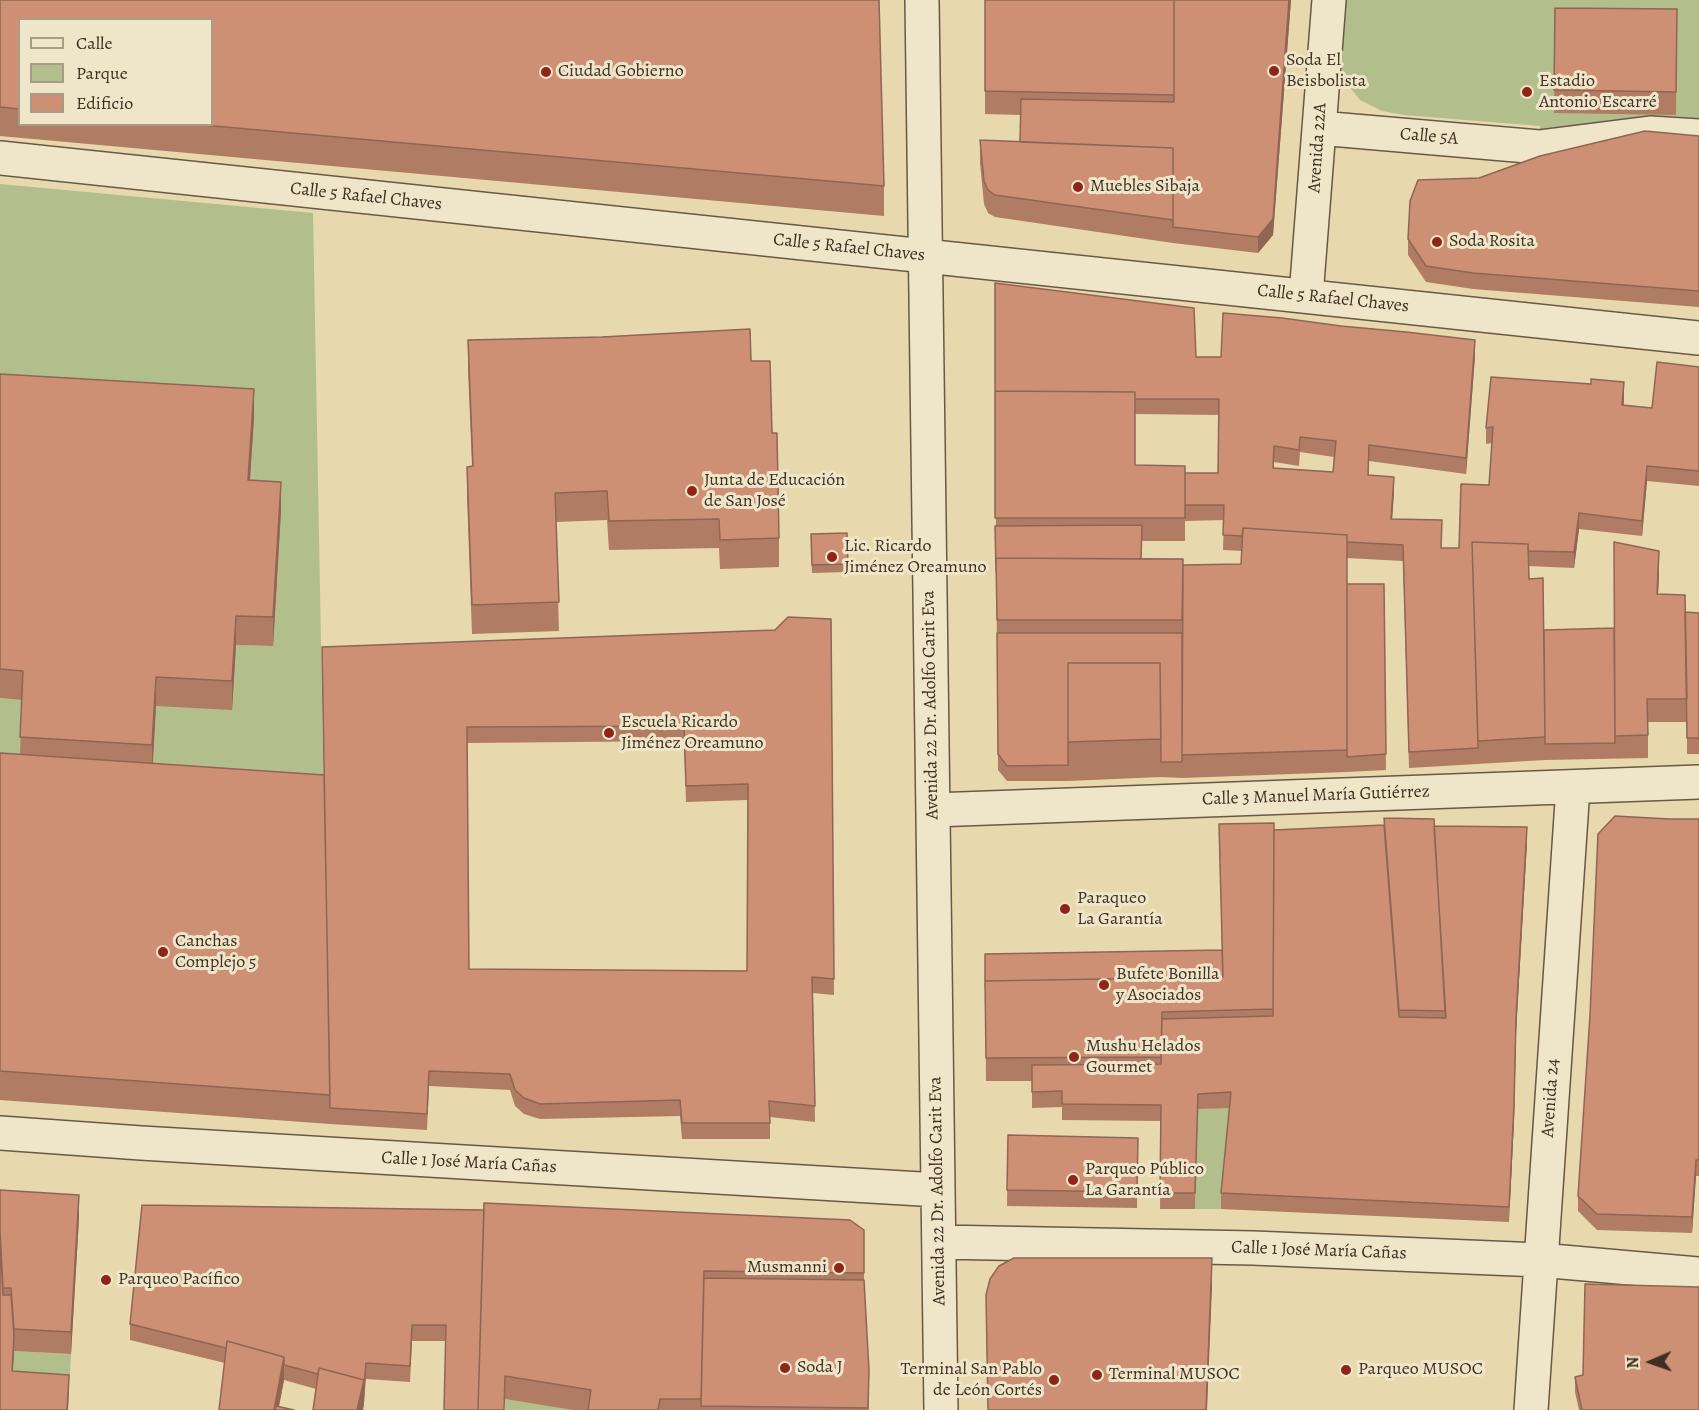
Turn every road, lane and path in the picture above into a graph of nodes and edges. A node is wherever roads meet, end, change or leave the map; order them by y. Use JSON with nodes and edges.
{"nodes":[{"id":1,"x":922,"y":0,"type":"edge"},
{"id":2,"x":1329,"y":0,"type":"edge"},
{"id":3,"x":1319,"y":128,"type":"junction"},
{"id":4,"x":1699,"y":136,"type":"edge"},
{"id":5,"x":0,"y":158,"type":"edge"},
{"id":6,"x":924,"y":256,"type":"junction"},
{"id":7,"x":1306,"y":296,"type":"junction"},
{"id":8,"x":1699,"y":338,"type":"edge"},
{"id":9,"x":1699,"y":782,"type":"edge"},
{"id":10,"x":1573,"y":787,"type":"junction"},
{"id":11,"x":933,"y":810,"type":"junction"},
{"id":12,"x":0,"y":1133,"type":"edge"},
{"id":13,"x":938,"y":1190,"type":"junction"},
{"id":14,"x":939,"y":1242,"type":"junction"},
{"id":15,"x":1540,"y":1260,"type":"junction"},
{"id":16,"x":1699,"y":1274,"type":"edge"},
{"id":17,"x":940,"y":1410,"type":"edge"},
{"id":18,"x":1532,"y":1410,"type":"edge"}],
"edges":[{"from":1,"to":6,"type":"street","name":"Avenida 22 Dr. Adolfo Carit Eva"},
{"from":2,"to":3,"type":"street","name":"Avenida 22A"},
{"from":3,"to":4,"type":"street","name":"Calle 5A"},
{"from":3,"to":7,"type":"street","name":"Avenida 22A"},
{"from":5,"to":6,"type":"street","name":"Calle 5 Rafael Chaves"},
{"from":6,"to":7,"type":"street","name":"Calle 5 Rafael Chaves"},
{"from":6,"to":11,"type":"street","name":"Avenida 22 Dr. Adolfo Carit Eva"},
{"from":7,"to":8,"type":"street","name":"Calle 5 Rafael Chaves"},
{"from":9,"to":10,"type":"street","name":"Calle 3 Manuel María Gutiérrez"},
{"from":10,"to":11,"type":"street","name":"Calle 3 Manuel María Gutiérrez"},
{"from":10,"to":15,"type":"street","name":"Avenida 24"},
{"from":11,"to":13,"type":"street","name":"Avenida 22 Dr. Adolfo Carit Eva"},
{"from":12,"to":13,"type":"street","name":"Calle 1 José María Cañas"},
{"from":13,"to":14,"type":"street","name":"Avenida 22 Dr. Adolfo Carit Eva"},
{"from":14,"to":15,"type":"street","name":"Calle 1 José María Cañas"},
{"from":14,"to":17,"type":"street","name":"Avenida 22 Dr. Adolfo Carit Eva"},
{"from":15,"to":16,"type":"street","name":"Calle 1 José María Cañas"},
{"from":15,"to":18,"type":"street","name":"Avenida 24"}]}
